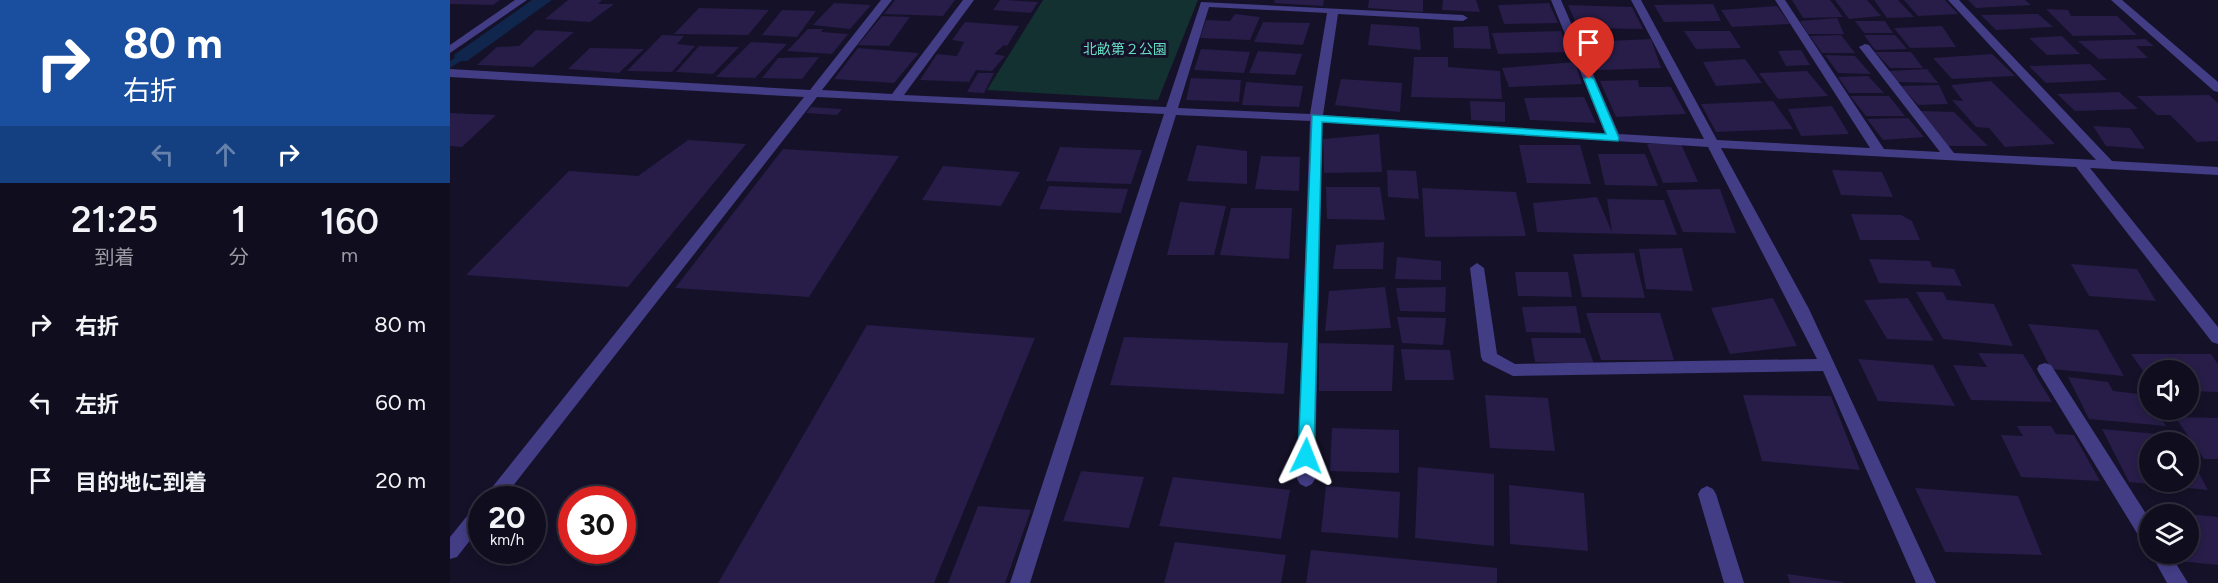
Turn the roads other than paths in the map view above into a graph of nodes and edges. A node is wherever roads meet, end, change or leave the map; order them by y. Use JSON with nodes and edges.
{"nodes":[{"id":1,"x":522,"y":0,"type":"edge"},
{"id":2,"x":887,"y":0,"type":"edge"},
{"id":3,"x":969,"y":0,"type":"edge"},
{"id":4,"x":1556,"y":0,"type":"edge"},
{"id":5,"x":1636,"y":0,"type":"edge"},
{"id":6,"x":1780,"y":0,"type":"edge"},
{"id":7,"x":1953,"y":0,"type":"edge"},
{"id":8,"x":2116,"y":0,"type":"edge"},
{"id":9,"x":1333,"y":10,"type":"junction"},
{"id":10,"x":1463,"y":18,"type":"dead end"},
{"id":11,"x":1865,"y":47,"type":"dead end"},
{"id":12,"x":450,"y":50,"type":"edge"},
{"id":13,"x":451,"y":73,"type":"edge"},
{"id":14,"x":2218,"y":88,"type":"edge"},
{"id":15,"x":814,"y":94,"type":"junction"},
{"id":16,"x":895,"y":98,"type":"junction"},
{"id":17,"x":1172,"y":110,"type":"junction"},
{"id":18,"x":1316,"y":118,"type":"junction"},
{"id":19,"x":1614,"y":138,"type":"junction"},
{"id":20,"x":1714,"y":144,"type":"junction"},
{"id":21,"x":1880,"y":153,"type":"junction"},
{"id":22,"x":1951,"y":157,"type":"junction"},
{"id":23,"x":2080,"y":164,"type":"junction"},
{"id":24,"x":2108,"y":165,"type":"junction"},
{"id":25,"x":2218,"y":171,"type":"edge"},
{"id":26,"x":1477,"y":268,"type":"dead end"},
{"id":27,"x":2218,"y":338,"type":"edge"},
{"id":28,"x":1828,"y":365,"type":"junction"},
{"id":29,"x":2045,"y":369,"type":"dead end"},
{"id":30,"x":1306,"y":479,"type":"dead end"},
{"id":31,"x":502,"y":486,"type":"edge"},
{"id":32,"x":1707,"y":494,"type":"dead end"},
{"id":33,"x":2139,"y":519,"type":"edge"},
{"id":34,"x":468,"y":528,"type":"edge"},
{"id":35,"x":450,"y":551,"type":"edge"},
{"id":36,"x":2166,"y":564,"type":"edge"},
{"id":37,"x":1020,"y":583,"type":"edge"},
{"id":38,"x":1734,"y":583,"type":"edge"},
{"id":39,"x":1926,"y":583,"type":"edge"},
{"id":40,"x":2178,"y":583,"type":"edge"}],
"edges":[{"from":1,"to":12,"type":"street"},
{"from":2,"to":15,"type":"street"},
{"from":3,"to":16,"type":"street"},
{"from":4,"to":19,"type":"street"},
{"from":5,"to":20,"type":"street"},
{"from":6,"to":21,"type":"street"},
{"from":7,"to":24,"type":"street"},
{"from":8,"to":14,"type":"street"},
{"from":9,"to":10,"type":"street"},
{"from":9,"to":17,"type":"street"},
{"from":9,"to":18,"type":"street"},
{"from":11,"to":22,"type":"street"},
{"from":13,"to":15,"type":"street"},
{"from":15,"to":16,"type":"street"},
{"from":15,"to":31,"type":"street"},
{"from":16,"to":17,"type":"street"},
{"from":17,"to":18,"type":"street"},
{"from":17,"to":37,"type":"street"},
{"from":18,"to":19,"type":"street"},
{"from":18,"to":30,"type":"street"},
{"from":19,"to":20,"type":"street"},
{"from":20,"to":21,"type":"street"},
{"from":20,"to":28,"type":"street"},
{"from":21,"to":22,"type":"street"},
{"from":22,"to":23,"type":"street"},
{"from":23,"to":24,"type":"street"},
{"from":23,"to":27,"type":"street"},
{"from":24,"to":25,"type":"street"},
{"from":26,"to":28,"type":"street"},
{"from":28,"to":39,"type":"street"},
{"from":29,"to":33,"type":"street"},
{"from":32,"to":38,"type":"street"},
{"from":34,"to":35,"type":"street"},
{"from":36,"to":40,"type":"street"}]}
